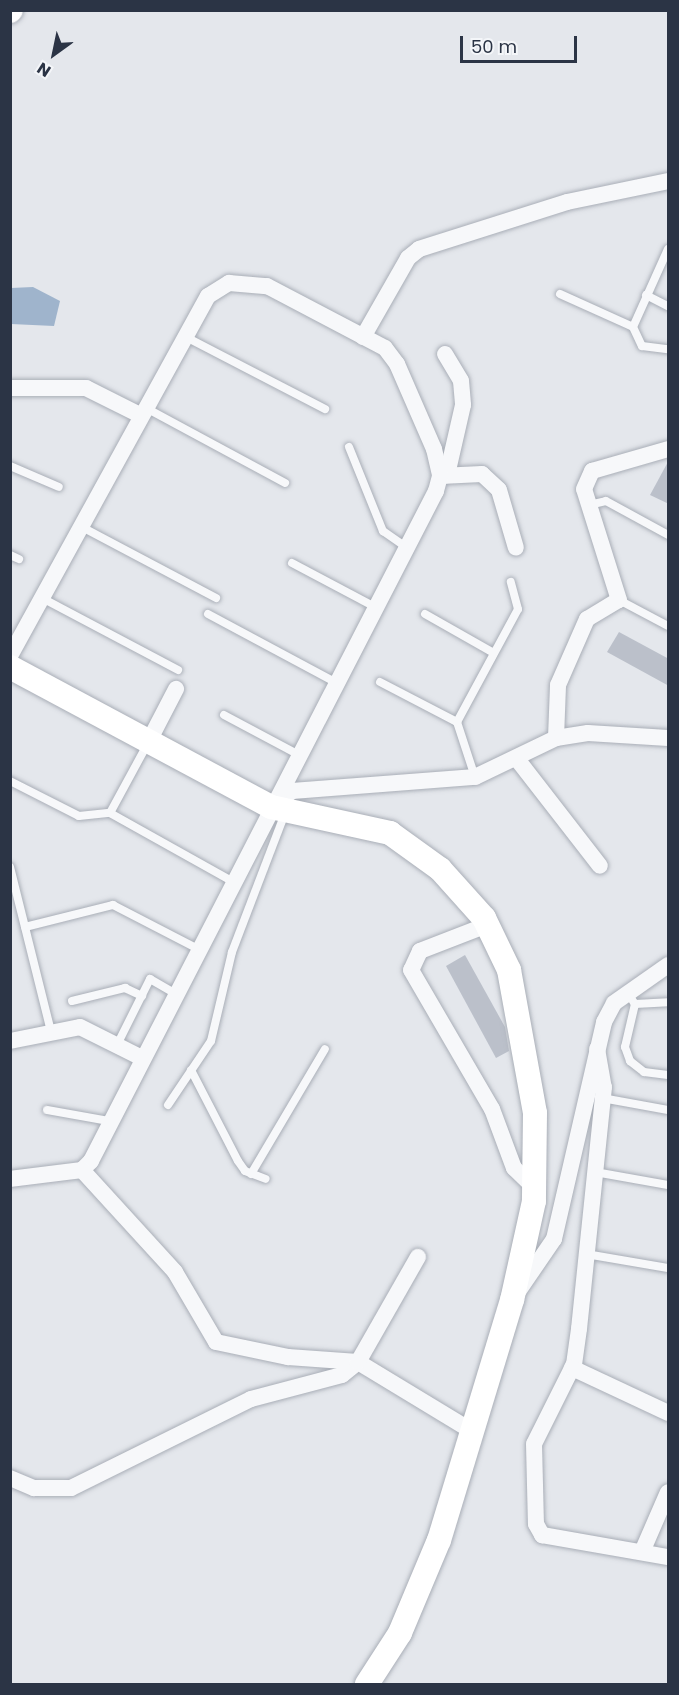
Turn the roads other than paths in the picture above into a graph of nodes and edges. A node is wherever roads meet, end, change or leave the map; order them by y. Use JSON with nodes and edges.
{"nodes":[{"id":1,"x":669,"y":181,"type":"edge"},
{"id":2,"x":669,"y":249,"type":"edge"},
{"id":3,"x":560,"y":294,"type":"dead end"},
{"id":4,"x":646,"y":295,"type":"junction"},
{"id":5,"x":669,"y":306,"type":"edge"},
{"id":6,"x":633,"y":327,"type":"junction"},
{"id":7,"x":183,"y":335,"type":"junction"},
{"id":8,"x":363,"y":337,"type":"junction"},
{"id":9,"x":669,"y":349,"type":"edge"},
{"id":10,"x":445,"y":354,"type":"dead end"},
{"id":11,"x":10,"y":388,"type":"edge"},
{"id":12,"x":325,"y":409,"type":"dead end"},
{"id":13,"x":142,"y":411,"type":"junction"},
{"id":14,"x":349,"y":447,"type":"dead end"},
{"id":15,"x":669,"y":449,"type":"edge"},
{"id":16,"x":10,"y":466,"type":"edge"},
{"id":17,"x":444,"y":476,"type":"junction"},
{"id":18,"x":285,"y":483,"type":"dead end"},
{"id":19,"x":59,"y":487,"type":"dead end"},
{"id":20,"x":589,"y":505,"type":"junction"},
{"id":21,"x":80,"y":526,"type":"junction"},
{"id":22,"x":669,"y":535,"type":"edge"},
{"id":23,"x":406,"y":547,"type":"junction"},
{"id":24,"x":516,"y":548,"type":"dead end"},
{"id":25,"x":292,"y":563,"type":"dead end"},
{"id":26,"x":512,"y":582,"type":"dead end"},
{"id":27,"x":42,"y":598,"type":"junction"},
{"id":28,"x":216,"y":598,"type":"dead end"},
{"id":29,"x":620,"y":600,"type":"junction"},
{"id":30,"x":375,"y":607,"type":"junction"},
{"id":31,"x":208,"y":614,"type":"dead end"},
{"id":32,"x":425,"y":614,"type":"dead end"},
{"id":33,"x":669,"y":626,"type":"edge"},
{"id":34,"x":494,"y":653,"type":"junction"},
{"id":35,"x":10,"y":656,"type":"edge"},
{"id":36,"x":10,"y":668,"type":"edge"},
{"id":37,"x":178,"y":670,"type":"dead end"},
{"id":38,"x":335,"y":682,"type":"junction"},
{"id":39,"x":380,"y":682,"type":"dead end"},
{"id":40,"x":176,"y":689,"type":"dead end"},
{"id":41,"x":224,"y":715,"type":"dead end"},
{"id":42,"x":457,"y":722,"type":"junction"},
{"id":43,"x":556,"y":738,"type":"junction"},
{"id":44,"x":669,"y":738,"type":"edge"},
{"id":45,"x":148,"y":743,"type":"junction"},
{"id":46,"x":297,"y":754,"type":"junction"},
{"id":47,"x":518,"y":759,"type":"junction"},
{"id":48,"x":475,"y":777,"type":"junction"},
{"id":49,"x":10,"y":781,"type":"edge"},
{"id":50,"x":279,"y":808,"type":"junction"},
{"id":51,"x":110,"y":813,"type":"junction"},
{"id":52,"x":600,"y":866,"type":"dead end"},
{"id":53,"x":10,"y":867,"type":"edge"},
{"id":54,"x":236,"y":883,"type":"junction"},
{"id":55,"x":487,"y":925,"type":"junction"},
{"id":56,"x":26,"y":927,"type":"junction"},
{"id":57,"x":200,"y":950,"type":"junction"},
{"id":58,"x":669,"y":965,"type":"edge"},
{"id":59,"x":176,"y":994,"type":"junction"},
{"id":60,"x":142,"y":996,"type":"junction"},
{"id":61,"x":632,"y":999,"type":"junction"},
{"id":62,"x":72,"y":1002,"type":"dead end"},
{"id":63,"x":669,"y":1002,"type":"edge"},
{"id":64,"x":51,"y":1031,"type":"junction"},
{"id":65,"x":10,"y":1041,"type":"edge"},
{"id":66,"x":117,"y":1045,"type":"junction"},
{"id":67,"x":325,"y":1049,"type":"dead end"},
{"id":68,"x":597,"y":1049,"type":"junction"},
{"id":69,"x":142,"y":1058,"type":"junction"},
{"id":70,"x":191,"y":1070,"type":"junction"},
{"id":71,"x":669,"y":1075,"type":"edge"},
{"id":72,"x":602,"y":1098,"type":"junction"},
{"id":73,"x":168,"y":1105,"type":"dead end"},
{"id":74,"x":47,"y":1110,"type":"dead end"},
{"id":75,"x":669,"y":1110,"type":"edge"},
{"id":76,"x":109,"y":1121,"type":"junction"},
{"id":77,"x":82,"y":1170,"type":"junction"},
{"id":78,"x":595,"y":1172,"type":"junction"},
{"id":79,"x":251,"y":1174,"type":"junction"},
{"id":80,"x":10,"y":1179,"type":"edge"},
{"id":81,"x":266,"y":1179,"type":"dead end"},
{"id":82,"x":669,"y":1185,"type":"edge"},
{"id":83,"x":534,"y":1187,"type":"junction"},
{"id":84,"x":586,"y":1254,"type":"junction"},
{"id":85,"x":418,"y":1257,"type":"dead end"},
{"id":86,"x":669,"y":1268,"type":"edge"},
{"id":87,"x":512,"y":1300,"type":"junction"},
{"id":88,"x":358,"y":1362,"type":"junction"},
{"id":89,"x":572,"y":1368,"type":"junction"},
{"id":90,"x":669,"y":1413,"type":"edge"},
{"id":91,"x":472,"y":1431,"type":"junction"},
{"id":92,"x":10,"y":1478,"type":"edge"},
{"id":93,"x":669,"y":1492,"type":"edge"},
{"id":94,"x":642,"y":1552,"type":"junction"},
{"id":95,"x":669,"y":1557,"type":"edge"},
{"id":96,"x":367,"y":1684,"type":"edge"}],
"edges":[{"from":1,"to":8,"type":"street"},
{"from":2,"to":4,"type":"lane"},
{"from":3,"to":6,"type":"lane"},
{"from":4,"to":5,"type":"lane"},
{"from":4,"to":6,"type":"lane"},
{"from":6,"to":9,"type":"lane"},
{"from":7,"to":8,"type":"street"},
{"from":7,"to":12,"type":"lane"},
{"from":7,"to":13,"type":"street"},
{"from":8,"to":17,"type":"street"},
{"from":10,"to":17,"type":"street"},
{"from":11,"to":13,"type":"street"},
{"from":13,"to":18,"type":"lane"},
{"from":13,"to":21,"type":"street"},
{"from":14,"to":23,"type":"lane"},
{"from":15,"to":20,"type":"street"},
{"from":16,"to":19,"type":"lane"},
{"from":17,"to":23,"type":"street"},
{"from":17,"to":24,"type":"street"},
{"from":20,"to":22,"type":"lane"},
{"from":20,"to":29,"type":"street"},
{"from":21,"to":27,"type":"street"},
{"from":21,"to":28,"type":"lane"},
{"from":23,"to":30,"type":"street"},
{"from":25,"to":30,"type":"lane"},
{"from":26,"to":34,"type":"lane"},
{"from":27,"to":35,"type":"street"},
{"from":27,"to":37,"type":"lane"},
{"from":29,"to":33,"type":"lane"},
{"from":29,"to":43,"type":"street"},
{"from":30,"to":38,"type":"street"},
{"from":31,"to":38,"type":"lane"},
{"from":32,"to":34,"type":"lane"},
{"from":34,"to":42,"type":"lane"},
{"from":36,"to":45,"type":"street"},
{"from":38,"to":46,"type":"street"},
{"from":39,"to":42,"type":"lane"},
{"from":40,"to":45,"type":"street"},
{"from":41,"to":46,"type":"lane"},
{"from":42,"to":48,"type":"lane"},
{"from":43,"to":44,"type":"street"},
{"from":43,"to":47,"type":"street"},
{"from":45,"to":50,"type":"street"},
{"from":45,"to":51,"type":"lane"},
{"from":46,"to":50,"type":"street"},
{"from":47,"to":48,"type":"street"},
{"from":47,"to":52,"type":"street"},
{"from":48,"to":50,"type":"street"},
{"from":49,"to":51,"type":"lane"},
{"from":50,"to":54,"type":"street"},
{"from":50,"to":55,"type":"street"},
{"from":50,"to":70,"type":"lane"},
{"from":51,"to":54,"type":"lane"},
{"from":53,"to":56,"type":"lane"},
{"from":54,"to":57,"type":"street"},
{"from":55,"to":83,"type":"street"},
{"from":55,"to":83,"type":"street"},
{"from":56,"to":57,"type":"lane"},
{"from":56,"to":64,"type":"lane"},
{"from":57,"to":59,"type":"street"},
{"from":58,"to":61,"type":"street"},
{"from":59,"to":60,"type":"lane"},
{"from":59,"to":69,"type":"street"},
{"from":60,"to":62,"type":"lane"},
{"from":60,"to":66,"type":"lane"},
{"from":61,"to":63,"type":"lane"},
{"from":61,"to":68,"type":"street"},
{"from":61,"to":71,"type":"lane"},
{"from":64,"to":65,"type":"street"},
{"from":64,"to":66,"type":"street"},
{"from":66,"to":69,"type":"street"},
{"from":67,"to":79,"type":"lane"},
{"from":68,"to":72,"type":"street"},
{"from":68,"to":87,"type":"street"},
{"from":69,"to":76,"type":"street"},
{"from":70,"to":73,"type":"lane"},
{"from":70,"to":79,"type":"lane"},
{"from":72,"to":75,"type":"lane"},
{"from":72,"to":78,"type":"street"},
{"from":74,"to":76,"type":"lane"},
{"from":76,"to":77,"type":"street"},
{"from":77,"to":80,"type":"street"},
{"from":77,"to":88,"type":"street"},
{"from":78,"to":82,"type":"lane"},
{"from":78,"to":84,"type":"street"},
{"from":79,"to":81,"type":"lane"},
{"from":83,"to":87,"type":"street"},
{"from":84,"to":86,"type":"lane"},
{"from":84,"to":89,"type":"street"},
{"from":85,"to":88,"type":"street"},
{"from":87,"to":91,"type":"street"},
{"from":88,"to":91,"type":"street"},
{"from":88,"to":92,"type":"street"},
{"from":89,"to":90,"type":"street"},
{"from":89,"to":94,"type":"street"},
{"from":91,"to":96,"type":"street"},
{"from":93,"to":94,"type":"street"},
{"from":94,"to":95,"type":"street"}]}
